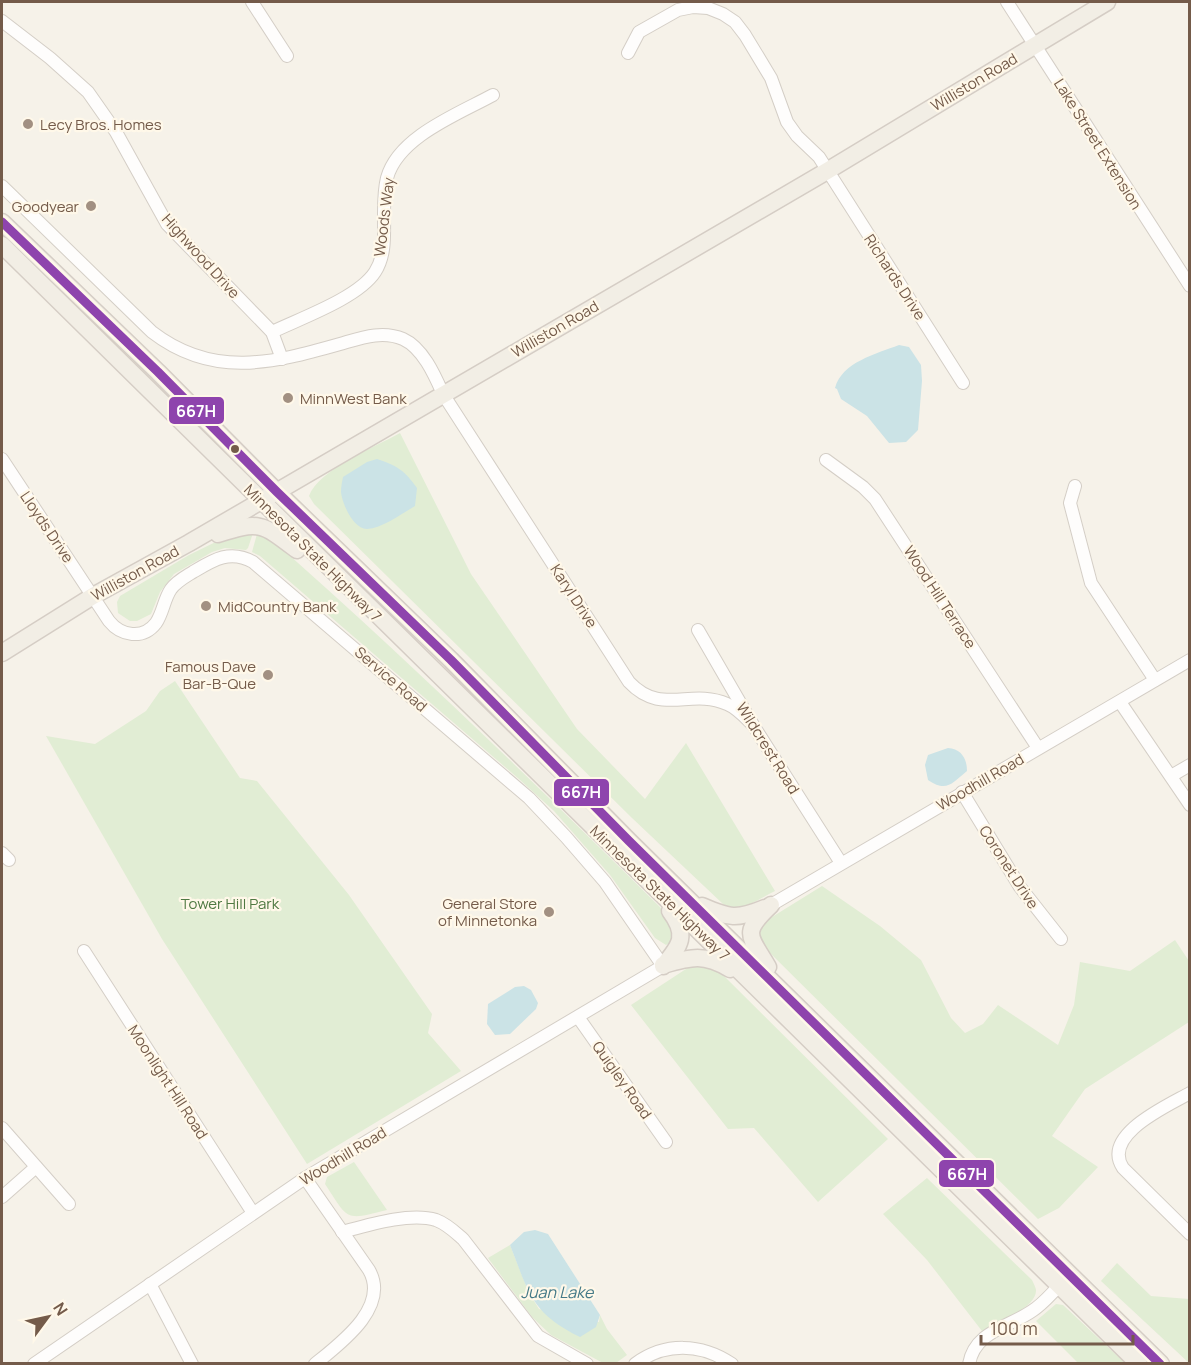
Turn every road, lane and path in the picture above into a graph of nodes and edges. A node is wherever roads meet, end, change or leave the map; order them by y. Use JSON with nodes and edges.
{"nodes":[{"id":1,"x":252,"y":2,"type":"edge"},
{"id":2,"x":1007,"y":2,"type":"edge"},
{"id":3,"x":1106,"y":2,"type":"edge"},
{"id":4,"x":2,"y":21,"type":"edge"},
{"id":5,"x":1035,"y":44,"type":"junction"},
{"id":6,"x":628,"y":53,"type":"dead end"},
{"id":7,"x":287,"y":56,"type":"dead end"},
{"id":8,"x":493,"y":95,"type":"dead end"},
{"id":9,"x":826,"y":171,"type":"junction"},
{"id":10,"x":2,"y":186,"type":"edge"},
{"id":11,"x":2,"y":222,"type":"edge"},
{"id":12,"x":2,"y":246,"type":"edge"},
{"id":13,"x":1190,"y":286,"type":"edge"},
{"id":14,"x":272,"y":332,"type":"junction"},
{"id":15,"x":282,"y":358,"type":"junction"},
{"id":16,"x":963,"y":382,"type":"dead end"},
{"id":17,"x":443,"y":394,"type":"junction"},
{"id":18,"x":2,"y":459,"type":"edge"},
{"id":19,"x":826,"y":460,"type":"dead end"},
{"id":20,"x":1075,"y":486,"type":"dead end"},
{"id":21,"x":277,"y":492,"type":"junction"},
{"id":22,"x":260,"y":501,"type":"junction"},
{"id":23,"x":189,"y":543,"type":"junction"},
{"id":24,"x":347,"y":586,"type":"junction"},
{"id":25,"x":93,"y":596,"type":"junction"},
{"id":26,"x":698,"y":630,"type":"dead end"},
{"id":27,"x":2,"y":653,"type":"edge"},
{"id":28,"x":1190,"y":660,"type":"edge"},
{"id":29,"x":1155,"y":680,"type":"junction"},
{"id":30,"x":1120,"y":702,"type":"junction"},
{"id":31,"x":753,"y":725,"type":"junction"},
{"id":32,"x":1038,"y":748,"type":"junction"},
{"id":33,"x":1190,"y":765,"type":"edge"},
{"id":34,"x":1171,"y":776,"type":"junction"},
{"id":35,"x":962,"y":792,"type":"junction"},
{"id":36,"x":1190,"y":805,"type":"edge"},
{"id":37,"x":841,"y":863,"type":"junction"},
{"id":38,"x":646,"y":879,"type":"junction"},
{"id":39,"x":694,"y":903,"type":"junction"},
{"id":40,"x":771,"y":905,"type":"junction"},
{"id":41,"x":1061,"y":939,"type":"dead end"},
{"id":42,"x":84,"y":951,"type":"dead end"},
{"id":43,"x":663,"y":966,"type":"junction"},
{"id":44,"x":761,"y":982,"type":"junction"},
{"id":45,"x":578,"y":1017,"type":"junction"},
{"id":46,"x":1190,"y":1093,"type":"edge"},
{"id":47,"x":2,"y":1128,"type":"edge"},
{"id":48,"x":666,"y":1142,"type":"dead end"},
{"id":49,"x":36,"y":1167,"type":"junction"},
{"id":50,"x":305,"y":1178,"type":"junction"},
{"id":51,"x":2,"y":1197,"type":"edge"},
{"id":52,"x":69,"y":1204,"type":"dead end"},
{"id":53,"x":253,"y":1214,"type":"junction"},
{"id":54,"x":342,"y":1232,"type":"junction"},
{"id":55,"x":1190,"y":1234,"type":"edge"},
{"id":56,"x":150,"y":1284,"type":"junction"},
{"id":57,"x":1060,"y":1286,"type":"junction"},
{"id":58,"x":34,"y":1364,"type":"edge"},
{"id":59,"x":192,"y":1364,"type":"edge"},
{"id":60,"x":315,"y":1364,"type":"edge"},
{"id":61,"x":587,"y":1364,"type":"edge"},
{"id":62,"x":635,"y":1364,"type":"edge"},
{"id":63,"x":732,"y":1364,"type":"edge"},
{"id":64,"x":969,"y":1364,"type":"edge"},
{"id":65,"x":1140,"y":1364,"type":"edge"},
{"id":66,"x":1161,"y":1364,"type":"edge"}],
"edges":[{"from":1,"to":7,"type":"street"},
{"from":2,"to":5,"type":"street","name":"Lake Street Extension"},
{"from":3,"to":5,"type":"main road","name":"Williston Road"},
{"from":4,"to":14,"type":"street","name":"Highwood Drive"},
{"from":5,"to":9,"type":"main road","name":"Williston Road"},
{"from":5,"to":13,"type":"street","name":"Lake Street Extension"},
{"from":6,"to":9,"type":"street","name":"Richards Drive"},
{"from":8,"to":14,"type":"street","name":"Woods Way"},
{"from":9,"to":16,"type":"street","name":"Richards Drive"},
{"from":9,"to":17,"type":"main road","name":"Williston Road"},
{"from":10,"to":15,"type":"street","name":"Karyl Drive"},
{"from":11,"to":21,"type":"main road","name":"Minnesota State Highway 7"},
{"from":12,"to":22,"type":"main road","name":"Minnesota State Highway 7"},
{"from":14,"to":15,"type":"street","name":"Highwood Drive"},
{"from":15,"to":17,"type":"street","name":"Karyl Drive"},
{"from":17,"to":21,"type":"main road","name":"Williston Road"},
{"from":17,"to":31,"type":"street","name":"Karyl Drive"},
{"from":18,"to":25,"type":"street","name":"Lloyds Drive"},
{"from":19,"to":32,"type":"street","name":"Wood Hill Terrace"},
{"from":20,"to":29,"type":"street"},
{"from":21,"to":22,"type":"main road","name":"Williston Road"},
{"from":21,"to":39,"type":"main road","name":"Minnesota State Highway 7"},
{"from":22,"to":23,"type":"main road","name":"Williston Road"},
{"from":22,"to":24,"type":"main road","name":"Minnesota State Highway 7"},
{"from":23,"to":24,"type":"main road"},
{"from":23,"to":25,"type":"main road","name":"Williston Road"},
{"from":24,"to":38,"type":"main road","name":"Minnesota State Highway 7"},
{"from":25,"to":27,"type":"main road","name":"Williston Road"},
{"from":25,"to":43,"type":"street","name":"Service Road"},
{"from":26,"to":31,"type":"street","name":"Wildcrest Road"},
{"from":28,"to":29,"type":"street","name":"Woodhill Road"},
{"from":29,"to":30,"type":"street","name":"Woodhill Road"},
{"from":30,"to":32,"type":"street","name":"Woodhill Road"},
{"from":30,"to":34,"type":"street"},
{"from":31,"to":37,"type":"street","name":"Wildcrest Road"},
{"from":32,"to":35,"type":"street","name":"Woodhill Road"},
{"from":33,"to":34,"type":"street"},
{"from":34,"to":36,"type":"street"},
{"from":35,"to":37,"type":"street","name":"Woodhill Road"},
{"from":35,"to":41,"type":"street","name":"Coronet Drive"},
{"from":37,"to":40,"type":"street","name":"Woodhill Road"},
{"from":38,"to":43,"type":"main road"},
{"from":38,"to":44,"type":"main road","name":"Minnesota State Highway 7"},
{"from":39,"to":40,"type":"main road"},
{"from":39,"to":44,"type":"main road","name":"Minnesota State Highway 7"},
{"from":40,"to":44,"type":"main road"},
{"from":42,"to":53,"type":"street","name":"Moonlight Hill Road"},
{"from":43,"to":44,"type":"main road"},
{"from":43,"to":45,"type":"street","name":"Woodhill Road"},
{"from":44,"to":57,"type":"main road","name":"Minnesota State Highway 7"},
{"from":44,"to":66,"type":"main road","name":"Minnesota State Highway 7"},
{"from":45,"to":48,"type":"street","name":"Quigley Road"},
{"from":45,"to":50,"type":"street","name":"Woodhill Road"},
{"from":46,"to":55,"type":"street"},
{"from":47,"to":49,"type":"street"},
{"from":49,"to":51,"type":"street"},
{"from":49,"to":52,"type":"street"},
{"from":50,"to":53,"type":"street","name":"Woodhill Road"},
{"from":50,"to":54,"type":"street"},
{"from":53,"to":56,"type":"street","name":"Woodhill Road"},
{"from":54,"to":60,"type":"street"},
{"from":54,"to":61,"type":"street"},
{"from":56,"to":58,"type":"street","name":"Woodhill Road"},
{"from":56,"to":59,"type":"street"},
{"from":57,"to":64,"type":"street"},
{"from":57,"to":65,"type":"main road","name":"Minnesota State Highway 7"},
{"from":62,"to":63,"type":"street"}]}
